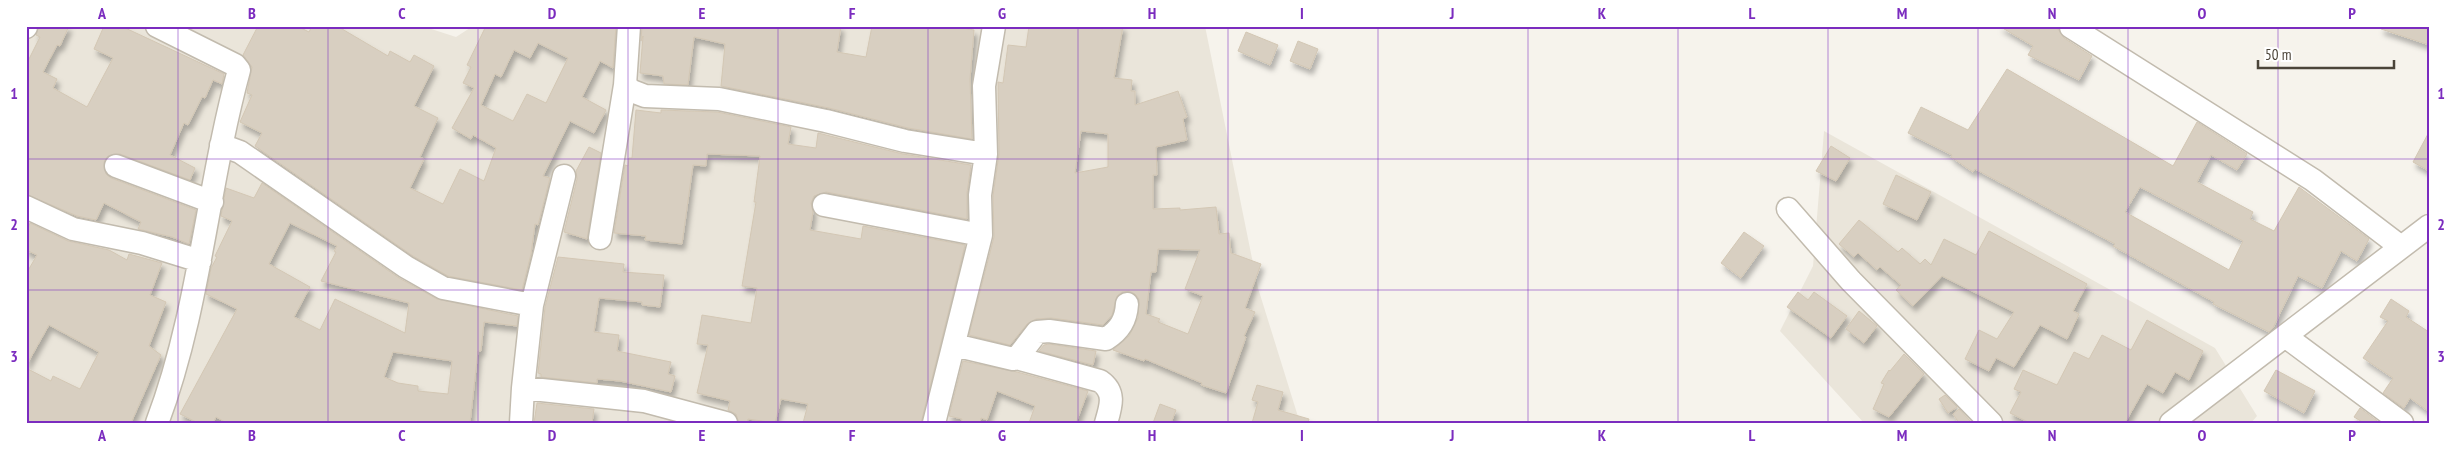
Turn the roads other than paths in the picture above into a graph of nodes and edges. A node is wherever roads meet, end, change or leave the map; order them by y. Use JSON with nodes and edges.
{"nodes":[{"id":1,"x":156,"y":26,"type":"edge"},
{"id":2,"x":629,"y":26,"type":"edge"},
{"id":3,"x":994,"y":26,"type":"edge"},
{"id":4,"x":2071,"y":27,"type":"edge"},
{"id":5,"x":625,"y":85,"type":"junction"},
{"id":6,"x":221,"y":145,"type":"junction"},
{"id":7,"x":986,"y":154,"type":"junction"},
{"id":8,"x":116,"y":166,"type":"dead end"},
{"id":9,"x":564,"y":176,"type":"dead end"},
{"id":10,"x":212,"y":202,"type":"junction"},
{"id":11,"x":824,"y":205,"type":"dead end"},
{"id":12,"x":26,"y":207,"type":"edge"},
{"id":13,"x":1788,"y":209,"type":"dead end"},
{"id":14,"x":2429,"y":226,"type":"edge"},
{"id":15,"x":981,"y":235,"type":"junction"},
{"id":16,"x":600,"y":238,"type":"dead end"},
{"id":17,"x":2401,"y":247,"type":"junction"},
{"id":18,"x":200,"y":261,"type":"junction"},
{"id":19,"x":1127,"y":304,"type":"dead end"},
{"id":20,"x":532,"y":305,"type":"junction"},
{"id":21,"x":2285,"y":336,"type":"junction"},
{"id":22,"x":954,"y":345,"type":"junction"},
{"id":23,"x":1016,"y":358,"type":"junction"},
{"id":24,"x":522,"y":388,"type":"junction"},
{"id":25,"x":157,"y":423,"type":"edge"},
{"id":26,"x":521,"y":423,"type":"edge"},
{"id":27,"x":726,"y":423,"type":"edge"},
{"id":28,"x":934,"y":423,"type":"edge"},
{"id":29,"x":1106,"y":423,"type":"edge"},
{"id":30,"x":1991,"y":423,"type":"edge"},
{"id":31,"x":2171,"y":423,"type":"edge"},
{"id":32,"x":2402,"y":423,"type":"edge"}],
"edges":[{"from":1,"to":6,"type":"street"},
{"from":2,"to":5,"type":"street"},
{"from":3,"to":7,"type":"street"},
{"from":4,"to":17,"type":"street"},
{"from":5,"to":7,"type":"street"},
{"from":5,"to":16,"type":"street"},
{"from":6,"to":10,"type":"street"},
{"from":6,"to":20,"type":"street"},
{"from":7,"to":15,"type":"street"},
{"from":8,"to":10,"type":"street"},
{"from":9,"to":20,"type":"street"},
{"from":10,"to":18,"type":"street"},
{"from":11,"to":15,"type":"street"},
{"from":12,"to":18,"type":"street"},
{"from":13,"to":30,"type":"street"},
{"from":14,"to":17,"type":"street"},
{"from":15,"to":22,"type":"street"},
{"from":17,"to":21,"type":"street"},
{"from":18,"to":25,"type":"street"},
{"from":19,"to":23,"type":"street"},
{"from":20,"to":24,"type":"street"},
{"from":21,"to":31,"type":"street"},
{"from":21,"to":32,"type":"street"},
{"from":22,"to":23,"type":"street"},
{"from":22,"to":28,"type":"street"},
{"from":23,"to":29,"type":"street"},
{"from":24,"to":26,"type":"street"},
{"from":24,"to":27,"type":"street"}]}
